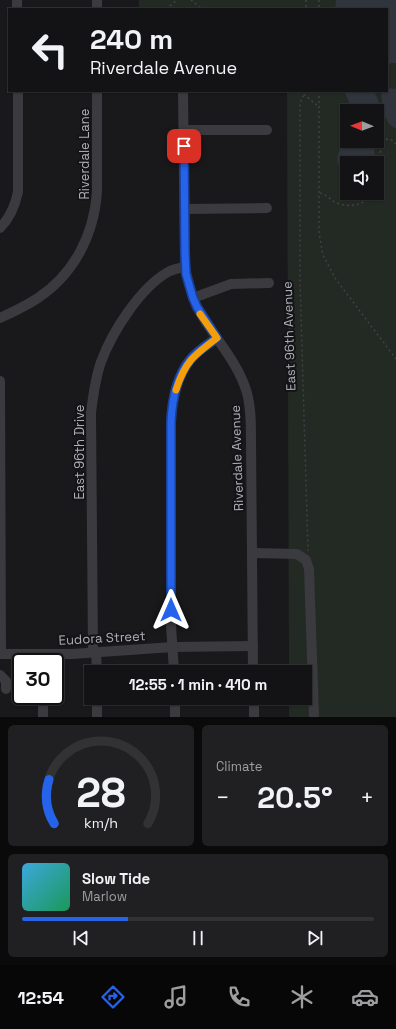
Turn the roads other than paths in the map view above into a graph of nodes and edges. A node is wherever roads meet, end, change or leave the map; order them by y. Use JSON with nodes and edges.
{"nodes":[{"id":1,"x":18,"y":92,"type":"edge"},
{"id":2,"x":97,"y":92,"type":"edge"},
{"id":3,"x":183,"y":92,"type":"edge"},
{"id":4,"x":184,"y":130,"type":"junction"},
{"id":5,"x":267,"y":130,"type":"dead end"},
{"id":6,"x":267,"y":208,"type":"dead end"},
{"id":7,"x":184,"y":209,"type":"junction"},
{"id":8,"x":0,"y":228,"type":"edge"},
{"id":9,"x":186,"y":267,"type":"junction"},
{"id":10,"x":269,"y":283,"type":"dead end"},
{"id":11,"x":193,"y":298,"type":"junction"},
{"id":12,"x":0,"y":318,"type":"edge"},
{"id":13,"x":217,"y":338,"type":"junction"},
{"id":14,"x":0,"y":381,"type":"edge"},
{"id":15,"x":252,"y":553,"type":"junction"},
{"id":16,"x":253,"y":646,"type":"junction"},
{"id":17,"x":173,"y":647,"type":"junction"},
{"id":18,"x":95,"y":652,"type":"junction"},
{"id":19,"x":1,"y":654,"type":"edge"},
{"id":20,"x":12,"y":655,"type":"edge"},
{"id":21,"x":64,"y":655,"type":"edge"},
{"id":22,"x":96,"y":665,"type":"edge"},
{"id":23,"x":174,"y":665,"type":"edge"},
{"id":24,"x":253,"y":665,"type":"edge"},
{"id":25,"x":0,"y":674,"type":"edge"},
{"id":26,"x":6,"y":688,"type":"dead end"},
{"id":27,"x":43,"y":705,"type":"edge"},
{"id":28,"x":97,"y":705,"type":"edge"},
{"id":29,"x":175,"y":705,"type":"edge"},
{"id":30,"x":254,"y":705,"type":"edge"},
{"id":31,"x":43,"y":717,"type":"edge"},
{"id":32,"x":97,"y":717,"type":"edge"},
{"id":33,"x":175,"y":717,"type":"edge"},
{"id":34,"x":254,"y":717,"type":"edge"},
{"id":35,"x":314,"y":717,"type":"edge"}],
"edges":[{"from":1,"to":8,"type":"street"},
{"from":2,"to":12,"type":"street","name":"Riverdale Lane"},
{"from":3,"to":4,"type":"street","name":"Riverdale Avenue"},
{"from":4,"to":5,"type":"street"},
{"from":4,"to":7,"type":"street","name":"Riverdale Avenue"},
{"from":6,"to":7,"type":"street"},
{"from":7,"to":9,"type":"street","name":"Riverdale Avenue"},
{"from":9,"to":11,"type":"street","name":"Riverdale Avenue"},
{"from":9,"to":18,"type":"street","name":"East 96th Drive"},
{"from":10,"to":11,"type":"street"},
{"from":11,"to":13,"type":"street","name":"Riverdale Avenue"},
{"from":13,"to":15,"type":"street","name":"Riverdale Avenue"},
{"from":13,"to":17,"type":"street"},
{"from":14,"to":19,"type":"street"},
{"from":15,"to":16,"type":"street","name":"Riverdale Avenue"},
{"from":15,"to":35,"type":"street"},
{"from":16,"to":17,"type":"street","name":"Eudora Street"},
{"from":16,"to":24,"type":"street","name":"Riverdale Avenue"},
{"from":17,"to":18,"type":"street","name":"Eudora Street"},
{"from":17,"to":23,"type":"street"},
{"from":18,"to":21,"type":"street","name":"Eudora Street"},
{"from":18,"to":22,"type":"street","name":"East 96th Drive"},
{"from":19,"to":20,"type":"street","name":"Eudora Street"},
{"from":25,"to":26,"type":"street"},
{"from":27,"to":31,"type":"street"},
{"from":28,"to":32,"type":"street"},
{"from":29,"to":33,"type":"street"},
{"from":30,"to":34,"type":"street"}]}
